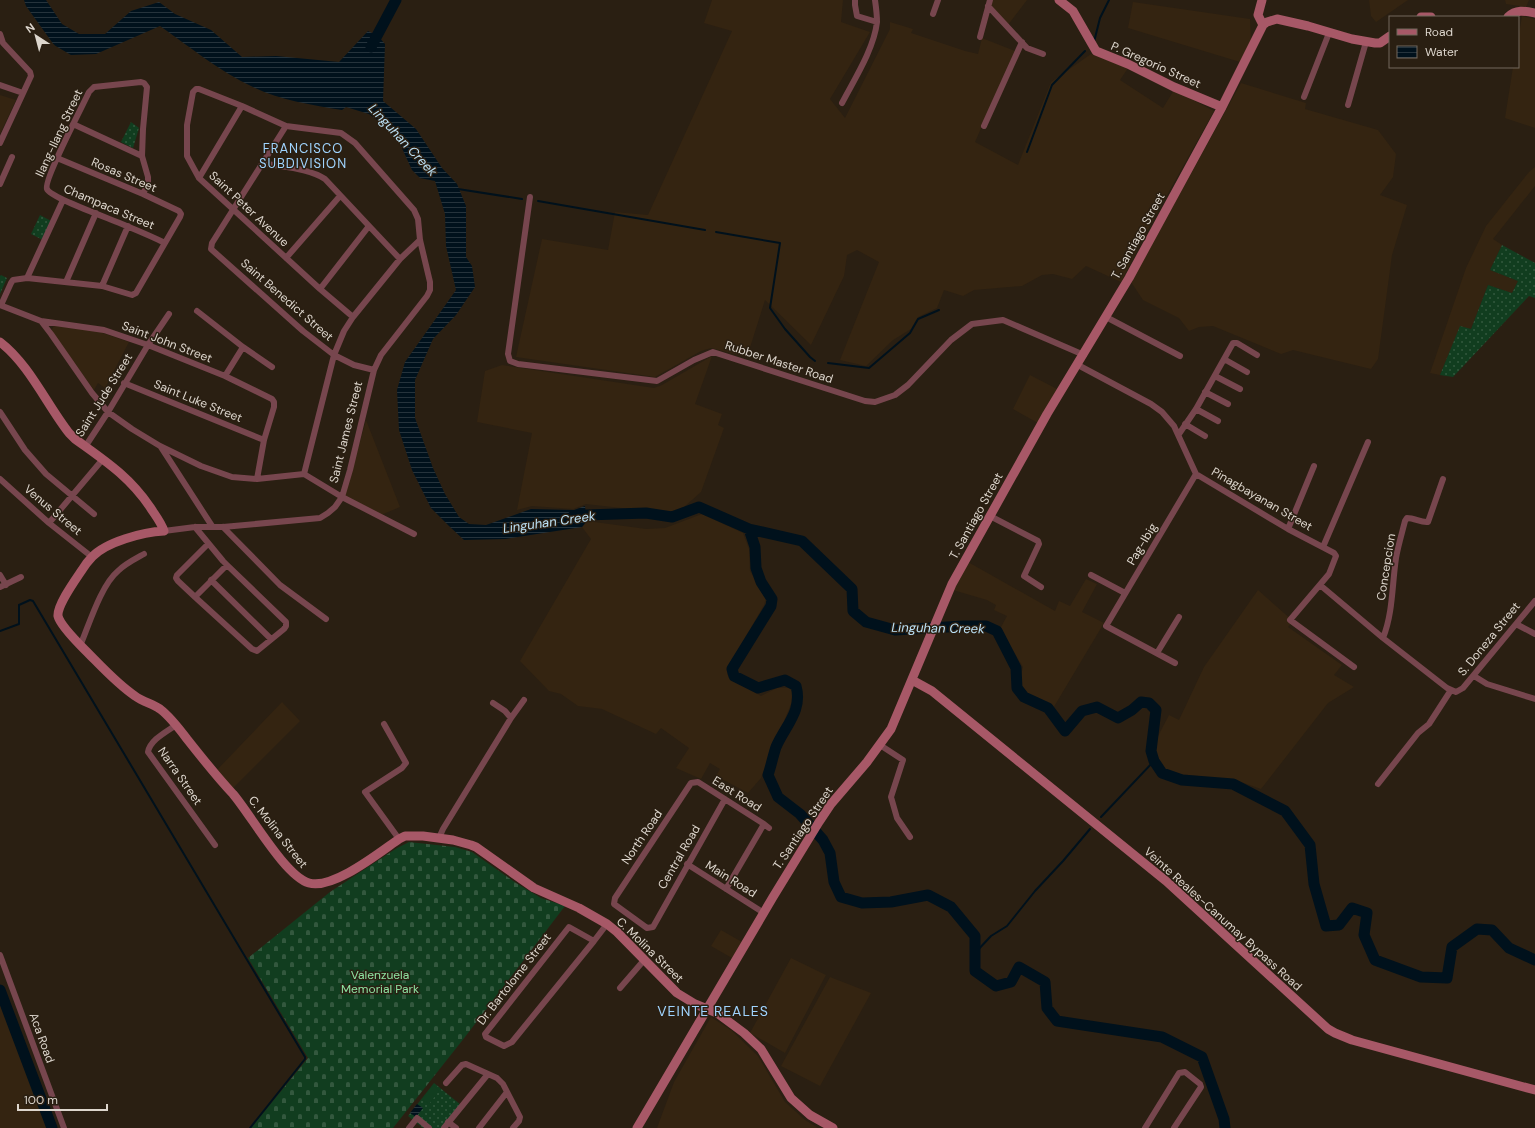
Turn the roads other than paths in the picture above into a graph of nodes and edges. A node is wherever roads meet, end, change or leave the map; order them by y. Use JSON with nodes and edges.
{"nodes":[{"id":1,"x":855,"y":0,"type":"edge"},
{"id":2,"x":875,"y":0,"type":"edge"},
{"id":3,"x":938,"y":0,"type":"edge"},
{"id":4,"x":1059,"y":0,"type":"edge"},
{"id":5,"x":1262,"y":0,"type":"edge"},
{"id":6,"x":989,"y":3,"type":"edge"},
{"id":7,"x":1535,"y":13,"type":"edge"},
{"id":8,"x":933,"y":14,"type":"dead end"},
{"id":9,"x":1509,"y":16,"type":"edge"},
{"id":10,"x":877,"y":22,"type":"junction"},
{"id":11,"x":1263,"y":25,"type":"junction"},
{"id":12,"x":1329,"y":33,"type":"junction"},
{"id":13,"x":0,"y":34,"type":"edge"},
{"id":14,"x":980,"y":37,"type":"dead end"},
{"id":15,"x":1389,"y":37,"type":"edge"},
{"id":16,"x":1022,"y":42,"type":"junction"},
{"id":17,"x":1366,"y":42,"type":"junction"},
{"id":18,"x":1043,"y":54,"type":"dead end"},
{"id":19,"x":0,"y":86,"type":"edge"},
{"id":20,"x":196,"y":89,"type":"joint"},
{"id":21,"x":23,"y":93,"type":"junction"},
{"id":22,"x":1304,"y":97,"type":"dead end"},
{"id":23,"x":842,"y":103,"type":"dead end"},
{"id":24,"x":1348,"y":104,"type":"dead end"},
{"id":25,"x":242,"y":106,"type":"junction"},
{"id":26,"x":1222,"y":107,"type":"junction"},
{"id":27,"x":74,"y":124,"type":"junction"},
{"id":28,"x":286,"y":126,"type":"junction"},
{"id":29,"x":984,"y":126,"type":"dead end"},
{"id":30,"x":0,"y":143,"type":"edge"},
{"id":31,"x":142,"y":156,"type":"junction"},
{"id":32,"x":12,"y":157,"type":"dead end"},
{"id":33,"x":57,"y":158,"type":"junction"},
{"id":34,"x":262,"y":163,"type":"junction"},
{"id":35,"x":199,"y":178,"type":"junction"},
{"id":36,"x":0,"y":184,"type":"edge"},
{"id":37,"x":46,"y":188,"type":"joint"},
{"id":38,"x":144,"y":194,"type":"junction"},
{"id":39,"x":340,"y":196,"type":"junction"},
{"id":40,"x":530,"y":196,"type":"dead end"},
{"id":41,"x":63,"y":200,"type":"junction"},
{"id":42,"x":233,"y":210,"type":"junction"},
{"id":43,"x":96,"y":213,"type":"junction"},
{"id":44,"x":128,"y":226,"type":"junction"},
{"id":45,"x":369,"y":226,"type":"junction"},
{"id":46,"x":420,"y":240,"type":"junction"},
{"id":47,"x":165,"y":243,"type":"junction"},
{"id":48,"x":286,"y":258,"type":"junction"},
{"id":49,"x":400,"y":259,"type":"junction"},
{"id":50,"x":27,"y":278,"type":"junction"},
{"id":51,"x":66,"y":282,"type":"junction"},
{"id":52,"x":102,"y":286,"type":"junction"},
{"id":53,"x":320,"y":289,"type":"junction"},
{"id":54,"x":1,"y":305,"type":"edge"},
{"id":55,"x":197,"y":311,"type":"dead end"},
{"id":56,"x":169,"y":314,"type":"dead end"},
{"id":57,"x":353,"y":317,"type":"junction"},
{"id":58,"x":1106,"y":317,"type":"junction"},
{"id":59,"x":41,"y":321,"type":"junction"},
{"id":60,"x":0,"y":342,"type":"edge"},
{"id":61,"x":148,"y":345,"type":"junction"},
{"id":62,"x":243,"y":347,"type":"junction"},
{"id":63,"x":334,"y":355,"type":"junction"},
{"id":64,"x":1084,"y":355,"type":"junction"},
{"id":65,"x":1257,"y":355,"type":"dead end"},
{"id":66,"x":1180,"y":356,"type":"dead end"},
{"id":67,"x":1224,"y":359,"type":"junction"},
{"id":68,"x":1078,"y":364,"type":"junction"},
{"id":69,"x":272,"y":367,"type":"dead end"},
{"id":70,"x":374,"y":370,"type":"junction"},
{"id":71,"x":1247,"y":372,"type":"dead end"},
{"id":72,"x":225,"y":376,"type":"junction"},
{"id":73,"x":1215,"y":376,"type":"junction"},
{"id":74,"x":124,"y":383,"type":"junction"},
{"id":75,"x":1240,"y":389,"type":"dead end"},
{"id":76,"x":1205,"y":392,"type":"junction"},
{"id":77,"x":1228,"y":404,"type":"dead end"},
{"id":78,"x":1196,"y":409,"type":"junction"},
{"id":79,"x":0,"y":412,"type":"edge"},
{"id":80,"x":108,"y":412,"type":"junction"},
{"id":81,"x":1218,"y":422,"type":"dead end"},
{"id":82,"x":1185,"y":424,"type":"junction"},
{"id":83,"x":1179,"y":434,"type":"junction"},
{"id":84,"x":1205,"y":436,"type":"dead end"},
{"id":85,"x":264,"y":440,"type":"junction"},
{"id":86,"x":1368,"y":442,"type":"dead end"},
{"id":87,"x":85,"y":446,"type":"junction"},
{"id":88,"x":160,"y":446,"type":"junction"},
{"id":89,"x":103,"y":459,"type":"junction"},
{"id":90,"x":1314,"y":466,"type":"dead end"},
{"id":91,"x":304,"y":474,"type":"junction"},
{"id":92,"x":1196,"y":474,"type":"junction"},
{"id":93,"x":0,"y":478,"type":"edge"},
{"id":94,"x":257,"y":479,"type":"junction"},
{"id":95,"x":1443,"y":479,"type":"dead end"},
{"id":96,"x":71,"y":496,"type":"junction"},
{"id":97,"x":342,"y":497,"type":"junction"},
{"id":98,"x":94,"y":514,"type":"dead end"},
{"id":99,"x":990,"y":516,"type":"junction"},
{"id":100,"x":49,"y":523,"type":"junction"},
{"id":101,"x":212,"y":526,"type":"junction"},
{"id":102,"x":195,"y":527,"type":"junction"},
{"id":103,"x":223,"y":527,"type":"junction"},
{"id":104,"x":1288,"y":529,"type":"junction"},
{"id":105,"x":164,"y":531,"type":"junction"},
{"id":106,"x":414,"y":534,"type":"dead end"},
{"id":107,"x":208,"y":544,"type":"junction"},
{"id":108,"x":1323,"y":547,"type":"junction"},
{"id":109,"x":144,"y":554,"type":"dead end"},
{"id":110,"x":92,"y":557,"type":"junction"},
{"id":111,"x":227,"y":565,"type":"junction"},
{"id":112,"x":0,"y":575,"type":"edge"},
{"id":113,"x":1091,"y":575,"type":"dead end"},
{"id":114,"x":21,"y":577,"type":"dead end"},
{"id":115,"x":211,"y":580,"type":"junction"},
{"id":116,"x":1320,"y":585,"type":"junction"},
{"id":117,"x":3,"y":586,"type":"edge"},
{"id":118,"x":1041,"y":587,"type":"dead end"},
{"id":119,"x":1125,"y":593,"type":"junction"},
{"id":120,"x":195,"y":597,"type":"junction"},
{"id":121,"x":1535,"y":601,"type":"edge"},
{"id":122,"x":1179,"y":618,"type":"dead end"},
{"id":123,"x":326,"y":619,"type":"dead end"},
{"id":124,"x":1516,"y":624,"type":"junction"},
{"id":125,"x":1535,"y":634,"type":"edge"},
{"id":126,"x":1383,"y":638,"type":"junction"},
{"id":127,"x":271,"y":639,"type":"junction"},
{"id":128,"x":80,"y":646,"type":"junction"},
{"id":129,"x":1157,"y":653,"type":"junction"},
{"id":130,"x":1174,"y":663,"type":"dead end"},
{"id":131,"x":1354,"y":667,"type":"dead end"},
{"id":132,"x":1474,"y":676,"type":"junction"},
{"id":133,"x":912,"y":680,"type":"junction"},
{"id":134,"x":1451,"y":690,"type":"junction"},
{"id":135,"x":1535,"y":699,"type":"edge"},
{"id":136,"x":524,"y":700,"type":"dead end"},
{"id":137,"x":493,"y":703,"type":"dead end"},
{"id":138,"x":512,"y":718,"type":"junction"},
{"id":139,"x":384,"y":724,"type":"dead end"},
{"id":140,"x":176,"y":725,"type":"junction"},
{"id":141,"x":880,"y":746,"type":"junction"},
{"id":142,"x":691,"y":783,"type":"joint"},
{"id":143,"x":1378,"y":784,"type":"dead end"},
{"id":144,"x":725,"y":799,"type":"junction"},
{"id":145,"x":910,"y":837,"type":"dead end"},
{"id":146,"x":439,"y":838,"type":"junction"},
{"id":147,"x":399,"y":839,"type":"junction"},
{"id":148,"x":216,"y":845,"type":"dead end"},
{"id":149,"x":687,"y":864,"type":"junction"},
{"id":150,"x":726,"y":889,"type":"junction"},
{"id":151,"x":764,"y":913,"type":"junction"},
{"id":152,"x":607,"y":924,"type":"junction"},
{"id":153,"x":653,"y":927,"type":"joint"},
{"id":154,"x":594,"y":941,"type":"junction"},
{"id":155,"x":0,"y":955,"type":"edge"},
{"id":156,"x":644,"y":958,"type":"junction"},
{"id":157,"x":620,"y":988,"type":"dead end"},
{"id":158,"x":707,"y":1009,"type":"junction"},
{"id":159,"x":488,"y":1074,"type":"junction"},
{"id":160,"x":446,"y":1083,"type":"dead end"},
{"id":161,"x":1535,"y":1090,"type":"edge"},
{"id":162,"x":507,"y":1092,"type":"junction"},
{"id":163,"x":448,"y":1122,"type":"junction"},
{"id":164,"x":64,"y":1128,"type":"edge"},
{"id":165,"x":409,"y":1128,"type":"edge"},
{"id":166,"x":429,"y":1128,"type":"edge"},
{"id":167,"x":444,"y":1128,"type":"edge"},
{"id":168,"x":456,"y":1128,"type":"edge"},
{"id":169,"x":479,"y":1128,"type":"edge"},
{"id":170,"x":513,"y":1128,"type":"edge"},
{"id":171,"x":637,"y":1128,"type":"edge"},
{"id":172,"x":833,"y":1128,"type":"edge"},
{"id":173,"x":1145,"y":1128,"type":"edge"},
{"id":174,"x":1174,"y":1128,"type":"edge"}],
"edges":[{"from":1,"to":10,"type":"street"},
{"from":2,"to":10,"type":"street"},
{"from":3,"to":8,"type":"street"},
{"from":4,"to":26,"type":"street","name":"P. Gregorio Street"},
{"from":5,"to":11,"type":"street"},
{"from":6,"to":14,"type":"street"},
{"from":6,"to":16,"type":"street"},
{"from":7,"to":9,"type":"street"},
{"from":10,"to":23,"type":"street"},
{"from":11,"to":12,"type":"street"},
{"from":11,"to":26,"type":"street","name":"T. Santiago Street"},
{"from":12,"to":17,"type":"street"},
{"from":12,"to":22,"type":"street"},
{"from":13,"to":21,"type":"street"},
{"from":15,"to":17,"type":"street"},
{"from":16,"to":18,"type":"street"},
{"from":16,"to":29,"type":"street"},
{"from":17,"to":24,"type":"street"},
{"from":19,"to":21,"type":"street"},
{"from":20,"to":25,"type":"street","name":"Saint James Street"},
{"from":20,"to":35,"type":"street","name":"Saint Peter Avenue"},
{"from":21,"to":30,"type":"street"},
{"from":25,"to":28,"type":"street","name":"Saint James Street"},
{"from":25,"to":35,"type":"street"},
{"from":26,"to":58,"type":"street","name":"T. Santiago Street"},
{"from":27,"to":31,"type":"street"},
{"from":27,"to":31,"type":"street","name":"Ilang-Ilang Street"},
{"from":27,"to":33,"type":"street","name":"Ilang-Ilang Street"},
{"from":28,"to":34,"type":"street"},
{"from":28,"to":46,"type":"street","name":"Saint James Street"},
{"from":31,"to":38,"type":"street"},
{"from":32,"to":36,"type":"street"},
{"from":33,"to":37,"type":"street","name":"Ilang-Ilang Street"},
{"from":33,"to":38,"type":"street","name":"Rosas Street"},
{"from":34,"to":39,"type":"street"},
{"from":34,"to":42,"type":"street"},
{"from":35,"to":42,"type":"street","name":"Saint Peter Avenue"},
{"from":37,"to":41,"type":"street","name":"Champaca Street"},
{"from":38,"to":47,"type":"street","name":"Rosas Street"},
{"from":39,"to":45,"type":"street"},
{"from":39,"to":48,"type":"street"},
{"from":40,"to":64,"type":"street","name":"Rubber Master Road"},
{"from":41,"to":43,"type":"street","name":"Champaca Street"},
{"from":41,"to":50,"type":"street"},
{"from":42,"to":48,"type":"street","name":"Saint Peter Avenue"},
{"from":42,"to":63,"type":"street","name":"Saint Benedict Street"},
{"from":43,"to":44,"type":"street","name":"Champaca Street"},
{"from":43,"to":51,"type":"street"},
{"from":44,"to":47,"type":"street","name":"Champaca Street"},
{"from":44,"to":52,"type":"street"},
{"from":45,"to":49,"type":"street"},
{"from":45,"to":53,"type":"street"},
{"from":46,"to":49,"type":"street"},
{"from":46,"to":70,"type":"street","name":"Saint James Street"},
{"from":47,"to":52,"type":"street"},
{"from":48,"to":53,"type":"street","name":"Saint Peter Avenue"},
{"from":49,"to":57,"type":"street"},
{"from":50,"to":51,"type":"street"},
{"from":50,"to":54,"type":"street"},
{"from":51,"to":52,"type":"street"},
{"from":53,"to":57,"type":"street","name":"Saint Peter Avenue"},
{"from":54,"to":59,"type":"street","name":"Saint John Street"},
{"from":55,"to":62,"type":"street"},
{"from":56,"to":61,"type":"street","name":"Saint Jude Street"},
{"from":57,"to":63,"type":"street"},
{"from":58,"to":64,"type":"street","name":"T. Santiago Street"},
{"from":58,"to":66,"type":"street"},
{"from":59,"to":61,"type":"street","name":"Saint John Street"},
{"from":59,"to":80,"type":"street"},
{"from":60,"to":87,"type":"street"},
{"from":61,"to":72,"type":"street","name":"Saint John Street"},
{"from":61,"to":74,"type":"street","name":"Saint Jude Street"},
{"from":62,"to":69,"type":"street"},
{"from":62,"to":72,"type":"street"},
{"from":63,"to":70,"type":"street","name":"Saint Benedict Street"},
{"from":63,"to":91,"type":"street"},
{"from":64,"to":68,"type":"street","name":"T. Santiago Street"},
{"from":65,"to":67,"type":"street"},
{"from":67,"to":71,"type":"street"},
{"from":67,"to":73,"type":"street"},
{"from":68,"to":83,"type":"street","name":"Pinagbayanan Street"},
{"from":68,"to":99,"type":"street","name":"T. Santiago Street"},
{"from":70,"to":97,"type":"street","name":"Saint James Street"},
{"from":72,"to":85,"type":"street","name":"Saint John Street"},
{"from":73,"to":75,"type":"street"},
{"from":73,"to":76,"type":"street"},
{"from":74,"to":80,"type":"street","name":"Saint Jude Street"},
{"from":74,"to":85,"type":"street","name":"Saint Luke Street"},
{"from":76,"to":77,"type":"street"},
{"from":76,"to":78,"type":"street"},
{"from":78,"to":81,"type":"street"},
{"from":78,"to":82,"type":"street"},
{"from":79,"to":96,"type":"street"},
{"from":80,"to":87,"type":"street","name":"Saint Jude Street"},
{"from":80,"to":88,"type":"street"},
{"from":82,"to":83,"type":"street"},
{"from":82,"to":84,"type":"street"},
{"from":83,"to":92,"type":"street","name":"Pinagbayanan Street"},
{"from":85,"to":94,"type":"street"},
{"from":86,"to":108,"type":"street"},
{"from":87,"to":89,"type":"street"},
{"from":88,"to":94,"type":"street"},
{"from":88,"to":101,"type":"street"},
{"from":89,"to":96,"type":"street"},
{"from":89,"to":105,"type":"street"},
{"from":90,"to":104,"type":"street"},
{"from":91,"to":94,"type":"street"},
{"from":91,"to":97,"type":"street"},
{"from":92,"to":104,"type":"street","name":"Pinagbayanan Street"},
{"from":92,"to":119,"type":"street","name":"Pag-Ibig"},
{"from":93,"to":100,"type":"street","name":"Venus Street"},
{"from":95,"to":126,"type":"street","name":"Concepcion"},
{"from":96,"to":98,"type":"street"},
{"from":96,"to":100,"type":"street"},
{"from":97,"to":103,"type":"street","name":"Saint James Street"},
{"from":97,"to":106,"type":"street"},
{"from":99,"to":118,"type":"street"},
{"from":99,"to":133,"type":"street","name":"T. Santiago Street"},
{"from":100,"to":110,"type":"street","name":"Venus Street"},
{"from":101,"to":102,"type":"street","name":"Saint James Street"},
{"from":101,"to":103,"type":"street","name":"Saint James Street"},
{"from":102,"to":105,"type":"street","name":"Saint James Street"},
{"from":102,"to":107,"type":"street"},
{"from":103,"to":123,"type":"street"},
{"from":104,"to":108,"type":"street","name":"Pinagbayanan Street"},
{"from":105,"to":110,"type":"street","name":"C. Molina Street"},
{"from":107,"to":111,"type":"street"},
{"from":107,"to":120,"type":"street"},
{"from":108,"to":116,"type":"street","name":"Pinagbayanan Street"},
{"from":109,"to":128,"type":"street"},
{"from":110,"to":128,"type":"street","name":"C. Molina Street"},
{"from":111,"to":115,"type":"street"},
{"from":111,"to":127,"type":"street"},
{"from":112,"to":117,"type":"street"},
{"from":113,"to":119,"type":"street"},
{"from":114,"to":117,"type":"street"},
{"from":115,"to":120,"type":"street"},
{"from":115,"to":127,"type":"street"},
{"from":116,"to":126,"type":"street"},
{"from":116,"to":131,"type":"street"},
{"from":119,"to":129,"type":"street","name":"Pag-Ibig"},
{"from":120,"to":127,"type":"street"},
{"from":121,"to":124,"type":"street","name":"S. Doneza Street"},
{"from":122,"to":129,"type":"street"},
{"from":124,"to":125,"type":"street"},
{"from":124,"to":132,"type":"street","name":"S. Doneza Street"},
{"from":126,"to":134,"type":"street"},
{"from":128,"to":140,"type":"street","name":"C. Molina Street"},
{"from":129,"to":130,"type":"street"},
{"from":132,"to":134,"type":"street","name":"S. Doneza Street"},
{"from":132,"to":135,"type":"street"},
{"from":133,"to":141,"type":"street","name":"T. Santiago Street"},
{"from":133,"to":161,"type":"street","name":"Veinte Reales-Canumay Bypass Road"},
{"from":134,"to":143,"type":"street"},
{"from":136,"to":138,"type":"street"},
{"from":137,"to":138,"type":"street"},
{"from":138,"to":146,"type":"street"},
{"from":139,"to":147,"type":"street"},
{"from":140,"to":147,"type":"street","name":"C. Molina Street"},
{"from":140,"to":148,"type":"street","name":"Narra Street"},
{"from":141,"to":145,"type":"street"},
{"from":141,"to":151,"type":"street","name":"T. Santiago Street"},
{"from":142,"to":144,"type":"street","name":"East Road"},
{"from":142,"to":153,"type":"street","name":"North Road"},
{"from":144,"to":149,"type":"street","name":"Central Road"},
{"from":144,"to":150,"type":"street","name":"East Road"},
{"from":146,"to":147,"type":"street","name":"C. Molina Street"},
{"from":146,"to":152,"type":"street","name":"C. Molina Street"},
{"from":149,"to":150,"type":"street","name":"Main Road"},
{"from":149,"to":153,"type":"street","name":"Central Road"},
{"from":150,"to":151,"type":"street","name":"Main Road"},
{"from":151,"to":158,"type":"street","name":"T. Santiago Street"},
{"from":152,"to":154,"type":"street","name":"Dr. Bartolome Street"},
{"from":152,"to":156,"type":"street","name":"C. Molina Street"},
{"from":154,"to":154,"type":"street","name":"Dr. Bartolome Street"},
{"from":155,"to":164,"type":"street","name":"Aca Road"},
{"from":156,"to":157,"type":"street"},
{"from":156,"to":158,"type":"street","name":"C. Molina Street"},
{"from":158,"to":171,"type":"street","name":"T. Santiago Street"},
{"from":158,"to":172,"type":"street","name":"C. Molina Street"},
{"from":159,"to":160,"type":"street"},
{"from":159,"to":162,"type":"street"},
{"from":159,"to":163,"type":"street"},
{"from":162,"to":169,"type":"street"},
{"from":162,"to":170,"type":"street"},
{"from":163,"to":167,"type":"street"},
{"from":163,"to":168,"type":"street"},
{"from":165,"to":166,"type":"street"},
{"from":173,"to":174,"type":"street"}]}
